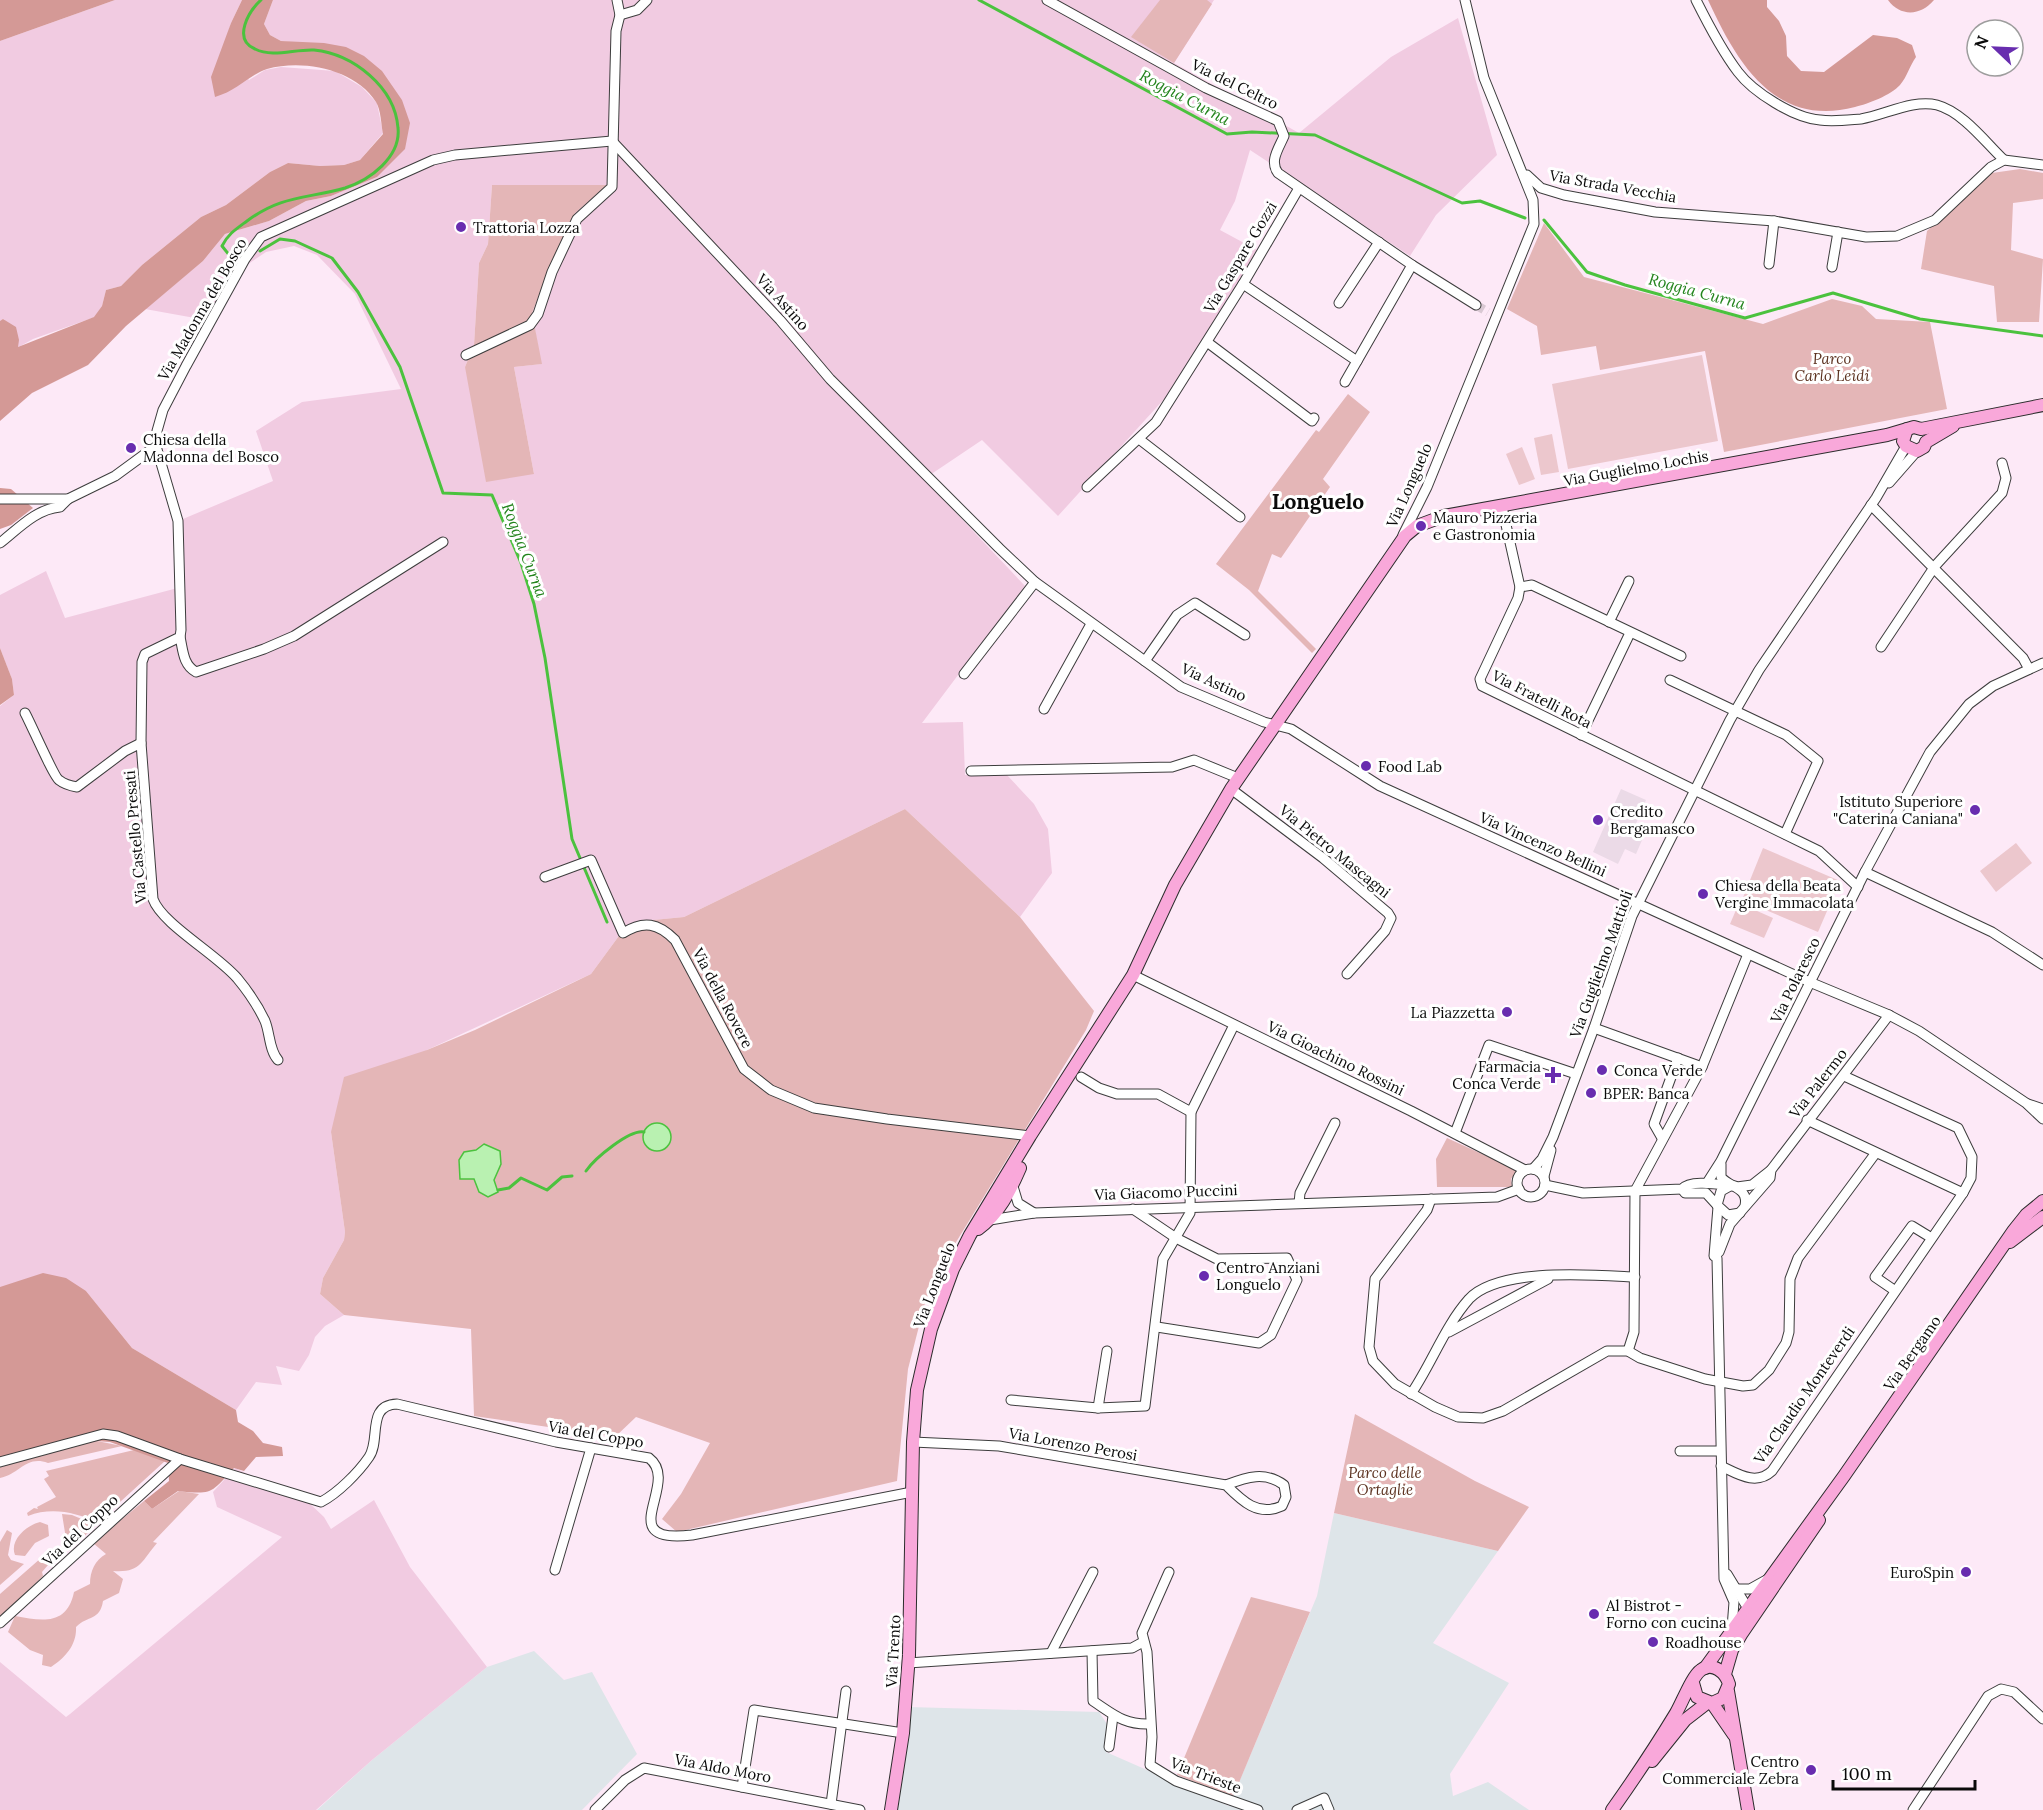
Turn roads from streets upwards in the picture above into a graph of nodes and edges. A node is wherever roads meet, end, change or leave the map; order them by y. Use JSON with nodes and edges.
{"nodes":[{"id":1,"x":617,"y":0,"type":"edge"},
{"id":2,"x":647,"y":0,"type":"edge"},
{"id":3,"x":1047,"y":0,"type":"edge"},
{"id":4,"x":1465,"y":0,"type":"edge"},
{"id":5,"x":1696,"y":0,"type":"edge"},
{"id":6,"x":620,"y":15,"type":"junction"},
{"id":7,"x":612,"y":141,"type":"junction"},
{"id":8,"x":2004,"y":160,"type":"junction"},
{"id":9,"x":2043,"y":165,"type":"edge"},
{"id":10,"x":1525,"y":174,"type":"junction"},
{"id":11,"x":1299,"y":188,"type":"junction"},
{"id":12,"x":1774,"y":221,"type":"junction"},
{"id":13,"x":1838,"y":232,"type":"junction"},
{"id":14,"x":1379,"y":242,"type":"junction"},
{"id":15,"x":1769,"y":264,"type":"dead end"},
{"id":16,"x":1412,"y":265,"type":"junction"},
{"id":17,"x":1832,"y":267,"type":"dead end"},
{"id":18,"x":1243,"y":284,"type":"junction"},
{"id":19,"x":1339,"y":303,"type":"dead end"},
{"id":20,"x":1476,"y":304,"type":"tunnel mouth"},
{"id":21,"x":1207,"y":342,"type":"junction"},
{"id":22,"x":466,"y":355,"type":"dead end"},
{"id":23,"x":1357,"y":362,"type":"junction"},
{"id":24,"x":1345,"y":382,"type":"dead end"},
{"id":25,"x":2043,"y":405,"type":"edge"},
{"id":26,"x":1313,"y":419,"type":"dead end"},
{"id":27,"x":1962,"y":421,"type":"junction"},
{"id":28,"x":1139,"y":440,"type":"junction"},
{"id":29,"x":1912,"y":442,"type":"junction"},
{"id":30,"x":156,"y":446,"type":"junction"},
{"id":31,"x":2002,"y":463,"type":"dead end"},
{"id":32,"x":1087,"y":487,"type":"dead end"},
{"id":33,"x":1427,"y":487,"type":"junction"},
{"id":34,"x":0,"y":499,"type":"edge"},
{"id":35,"x":68,"y":499,"type":"junction"},
{"id":36,"x":1873,"y":501,"type":"junction"},
{"id":37,"x":1503,"y":507,"type":"junction"},
{"id":38,"x":1444,"y":516,"type":"junction"},
{"id":39,"x":1240,"y":517,"type":"dead end"},
{"id":40,"x":443,"y":542,"type":"dead end"},
{"id":41,"x":0,"y":543,"type":"edge"},
{"id":42,"x":1398,"y":545,"type":"junction"},
{"id":43,"x":1935,"y":567,"type":"junction"},
{"id":44,"x":1629,"y":581,"type":"dead end"},
{"id":45,"x":1035,"y":582,"type":"junction"},
{"id":46,"x":1520,"y":587,"type":"junction"},
{"id":47,"x":1609,"y":622,"type":"junction"},
{"id":48,"x":1091,"y":624,"type":"junction"},
{"id":49,"x":1630,"y":633,"type":"junction"},
{"id":50,"x":1245,"y":634,"type":"dead end"},
{"id":51,"x":180,"y":637,"type":"junction"},
{"id":52,"x":1881,"y":647,"type":"dead end"},
{"id":53,"x":1681,"y":657,"type":"dead end"},
{"id":54,"x":1145,"y":661,"type":"junction"},
{"id":55,"x":2043,"y":663,"type":"edge"},
{"id":56,"x":2029,"y":669,"type":"junction"},
{"id":57,"x":964,"y":674,"type":"dead end"},
{"id":58,"x":1670,"y":680,"type":"dead end"},
{"id":59,"x":1044,"y":709,"type":"dead end"},
{"id":60,"x":1735,"y":709,"type":"junction"},
{"id":61,"x":25,"y":713,"type":"dead end"},
{"id":62,"x":1274,"y":725,"type":"junction"},
{"id":63,"x":1581,"y":735,"type":"junction"},
{"id":64,"x":141,"y":743,"type":"junction"},
{"id":65,"x":971,"y":771,"type":"dead end"},
{"id":66,"x":1235,"y":783,"type":"junction"},
{"id":67,"x":1695,"y":790,"type":"junction"},
{"id":68,"x":1785,"y":834,"type":"junction"},
{"id":69,"x":1865,"y":872,"type":"junction"},
{"id":70,"x":545,"y":877,"type":"dead end"},
{"id":71,"x":1858,"y":887,"type":"junction"},
{"id":72,"x":1637,"y":903,"type":"junction"},
{"id":73,"x":1748,"y":954,"type":"junction"},
{"id":74,"x":2043,"y":965,"type":"edge"},
{"id":75,"x":1347,"y":974,"type":"dead end"},
{"id":76,"x":1133,"y":975,"type":"junction"},
{"id":77,"x":1812,"y":983,"type":"junction"},
{"id":78,"x":1889,"y":1015,"type":"junction"},
{"id":79,"x":1234,"y":1025,"type":"junction"},
{"id":80,"x":1594,"y":1028,"type":"junction"},
{"id":81,"x":1678,"y":1058,"type":"junction"},
{"id":82,"x":278,"y":1060,"type":"dead end"},
{"id":83,"x":1702,"y":1067,"type":"junction"},
{"id":84,"x":1576,"y":1074,"type":"junction"},
{"id":85,"x":1844,"y":1076,"type":"junction"},
{"id":86,"x":1081,"y":1077,"type":"dead end"},
{"id":87,"x":2026,"y":1103,"type":"junction"},
{"id":88,"x":2043,"y":1109,"type":"edge"},
{"id":89,"x":1047,"y":1110,"type":"junction"},
{"id":90,"x":1191,"y":1112,"type":"junction"},
{"id":91,"x":2043,"y":1119,"type":"edge"},
{"id":92,"x":1807,"y":1120,"type":"junction"},
{"id":93,"x":1335,"y":1123,"type":"dead end"},
{"id":94,"x":1455,"y":1133,"type":"junction"},
{"id":95,"x":1030,"y":1136,"type":"junction"},
{"id":96,"x":1553,"y":1137,"type":"junction"},
{"id":97,"x":1662,"y":1138,"type":"junction"},
{"id":98,"x":1875,"y":1154,"type":"junction"},
{"id":99,"x":1019,"y":1156,"type":"junction"},
{"id":100,"x":1721,"y":1161,"type":"junction"},
{"id":101,"x":1529,"y":1169,"type":"junction"},
{"id":102,"x":1771,"y":1170,"type":"junction"},
{"id":103,"x":1544,"y":1181,"type":"junction"},
{"id":104,"x":1707,"y":1183,"type":"junction"},
{"id":105,"x":1734,"y":1186,"type":"junction"},
{"id":106,"x":1012,"y":1187,"type":"junction"},
{"id":107,"x":1682,"y":1189,"type":"junction"},
{"id":108,"x":1519,"y":1190,"type":"junction"},
{"id":109,"x":1635,"y":1191,"type":"junction"},
{"id":110,"x":1963,"y":1193,"type":"junction"},
{"id":111,"x":1431,"y":1199,"type":"junction"},
{"id":112,"x":2043,"y":1201,"type":"edge"},
{"id":113,"x":1299,"y":1203,"type":"junction"},
{"id":114,"x":1190,"y":1206,"type":"junction"},
{"id":115,"x":1718,"y":1206,"type":"junction"},
{"id":116,"x":1133,"y":1209,"type":"junction"},
{"id":117,"x":1743,"y":1210,"type":"junction"},
{"id":118,"x":1034,"y":1213,"type":"junction"},
{"id":119,"x":2043,"y":1217,"type":"edge"},
{"id":120,"x":990,"y":1220,"type":"junction"},
{"id":121,"x":970,"y":1234,"type":"junction"},
{"id":122,"x":1930,"y":1237,"type":"junction"},
{"id":123,"x":1176,"y":1238,"type":"junction"},
{"id":124,"x":2004,"y":1246,"type":"junction"},
{"id":125,"x":1717,"y":1258,"type":"junction"},
{"id":126,"x":1552,"y":1277,"type":"junction"},
{"id":127,"x":1635,"y":1277,"type":"junction"},
{"id":128,"x":1894,"y":1290,"type":"junction"},
{"id":129,"x":1157,"y":1327,"type":"junction"},
{"id":130,"x":1447,"y":1333,"type":"junction"},
{"id":131,"x":1107,"y":1351,"type":"dead end"},
{"id":132,"x":1628,"y":1351,"type":"junction"},
{"id":133,"x":1718,"y":1382,"type":"junction"},
{"id":134,"x":1411,"y":1394,"type":"junction"},
{"id":135,"x":1011,"y":1400,"type":"dead end"},
{"id":136,"x":1098,"y":1408,"type":"junction"},
{"id":137,"x":913,"y":1442,"type":"junction"},
{"id":138,"x":591,"y":1448,"type":"junction"},
{"id":139,"x":1680,"y":1450,"type":"dead end"},
{"id":140,"x":1720,"y":1451,"type":"junction"},
{"id":141,"x":180,"y":1459,"type":"junction"},
{"id":142,"x":0,"y":1462,"type":"edge"},
{"id":143,"x":1720,"y":1466,"type":"junction"},
{"id":144,"x":1844,"y":1476,"type":"junction"},
{"id":145,"x":1226,"y":1485,"type":"junction"},
{"id":146,"x":912,"y":1491,"type":"junction"},
{"id":147,"x":1724,"y":1568,"type":"junction"},
{"id":148,"x":555,"y":1570,"type":"dead end"},
{"id":149,"x":1093,"y":1572,"type":"dead end"},
{"id":150,"x":1169,"y":1572,"type":"dead end"},
{"id":151,"x":1768,"y":1579,"type":"junction"},
{"id":152,"x":1737,"y":1589,"type":"junction"},
{"id":153,"x":1747,"y":1607,"type":"junction"},
{"id":154,"x":0,"y":1623,"type":"edge"},
{"id":155,"x":1737,"y":1631,"type":"junction"},
{"id":156,"x":1143,"y":1642,"type":"junction"},
{"id":157,"x":1092,"y":1651,"type":"junction"},
{"id":158,"x":1051,"y":1653,"type":"junction"},
{"id":159,"x":908,"y":1663,"type":"junction"},
{"id":160,"x":1705,"y":1668,"type":"junction"},
{"id":161,"x":1725,"y":1674,"type":"junction"},
{"id":162,"x":1692,"y":1683,"type":"junction"},
{"id":163,"x":846,"y":1691,"type":"dead end"},
{"id":164,"x":1728,"y":1691,"type":"junction"},
{"id":165,"x":1710,"y":1703,"type":"junction"},
{"id":166,"x":1113,"y":1716,"type":"junction"},
{"id":167,"x":2043,"y":1719,"type":"edge"},
{"id":168,"x":1150,"y":1724,"type":"junction"},
{"id":169,"x":842,"y":1725,"type":"junction"},
{"id":170,"x":903,"y":1733,"type":"junction"},
{"id":171,"x":1736,"y":1738,"type":"junction"},
{"id":172,"x":1109,"y":1747,"type":"dead end"},
{"id":173,"x":742,"y":1787,"type":"junction"},
{"id":174,"x":1629,"y":1787,"type":"junction"},
{"id":175,"x":831,"y":1804,"type":"junction"},
{"id":176,"x":596,"y":1810,"type":"edge"},
{"id":177,"x":860,"y":1810,"type":"edge"},
{"id":178,"x":891,"y":1810,"type":"edge"},
{"id":179,"x":1258,"y":1810,"type":"edge"},
{"id":180,"x":1297,"y":1810,"type":"edge"},
{"id":181,"x":1329,"y":1810,"type":"edge"},
{"id":182,"x":1612,"y":1810,"type":"edge"},
{"id":183,"x":1748,"y":1810,"type":"edge"},
{"id":184,"x":1912,"y":1810,"type":"edge"}],
"edges":[{"from":1,"to":6,"type":"street"},
{"from":2,"to":6,"type":"street"},
{"from":3,"to":11,"type":"street","name":"Via del Celtro"},
{"from":4,"to":10,"type":"street","name":"Via Longuelo"},
{"from":5,"to":8,"type":"street"},
{"from":6,"to":7,"type":"street"},
{"from":7,"to":22,"type":"street"},
{"from":7,"to":30,"type":"street","name":"Via Madonna del Bosco"},
{"from":7,"to":45,"type":"street","name":"Via Astino"},
{"from":8,"to":9,"type":"street"},
{"from":8,"to":13,"type":"street","name":"Via Strada Vecchia"},
{"from":10,"to":12,"type":"street","name":"Via Strada Vecchia"},
{"from":10,"to":33,"type":"street","name":"Via Longuelo"},
{"from":11,"to":14,"type":"street","name":"Via del Celtro"},
{"from":11,"to":18,"type":"street","name":"Via Gaspare Gozzi"},
{"from":12,"to":13,"type":"street","name":"Via Strada Vecchia"},
{"from":12,"to":15,"type":"street"},
{"from":13,"to":17,"type":"street"},
{"from":14,"to":16,"type":"street","name":"Via del Celtro"},
{"from":14,"to":19,"type":"street"},
{"from":16,"to":20,"type":"street","name":"Via del Celtro"},
{"from":16,"to":23,"type":"street"},
{"from":18,"to":21,"type":"street","name":"Via Gaspare Gozzi"},
{"from":18,"to":23,"type":"street"},
{"from":21,"to":26,"type":"street"},
{"from":21,"to":28,"type":"street","name":"Via Gaspare Gozzi"},
{"from":23,"to":24,"type":"street"},
{"from":25,"to":27,"type":"street"},
{"from":27,"to":29,"type":"street","name":"Via Guglielmo Mattioli"},
{"from":27,"to":29,"type":"street"},
{"from":28,"to":32,"type":"street","name":"Via Gaspare Gozzi"},
{"from":28,"to":39,"type":"street"},
{"from":29,"to":36,"type":"street","name":"Via Guglielmo Mattioli"},
{"from":29,"to":37,"type":"street","name":"Via Guglielmo Lochis"},
{"from":30,"to":35,"type":"street"},
{"from":30,"to":51,"type":"street"},
{"from":31,"to":43,"type":"street"},
{"from":33,"to":38,"type":"street"},
{"from":33,"to":42,"type":"street","name":"Via Longuelo"},
{"from":34,"to":35,"type":"street"},
{"from":35,"to":41,"type":"street"},
{"from":36,"to":43,"type":"street"},
{"from":36,"to":60,"type":"street","name":"Via Guglielmo Mattioli"},
{"from":37,"to":38,"type":"street","name":"Via Guglielmo Lochis"},
{"from":37,"to":46,"type":"street"},
{"from":38,"to":42,"type":"street","name":"Via Guglielmo Lochis"},
{"from":40,"to":51,"type":"street"},
{"from":42,"to":62,"type":"street","name":"Via Longuelo"},
{"from":43,"to":52,"type":"street"},
{"from":43,"to":56,"type":"street"},
{"from":44,"to":47,"type":"street"},
{"from":45,"to":48,"type":"street","name":"Via Astino"},
{"from":45,"to":57,"type":"street"},
{"from":46,"to":47,"type":"street"},
{"from":46,"to":63,"type":"street","name":"Via Fratelli Rota"},
{"from":47,"to":49,"type":"street"},
{"from":48,"to":54,"type":"street","name":"Via Astino"},
{"from":48,"to":59,"type":"street"},
{"from":49,"to":53,"type":"street"},
{"from":49,"to":63,"type":"street"},
{"from":50,"to":54,"type":"street"},
{"from":51,"to":64,"type":"street","name":"Via Castello Presati"},
{"from":54,"to":62,"type":"street","name":"Via Astino"},
{"from":55,"to":56,"type":"street","name":"Via Polaresco"},
{"from":56,"to":69,"type":"street","name":"Via Polaresco"},
{"from":58,"to":60,"type":"street"},
{"from":60,"to":67,"type":"street","name":"Via Guglielmo Mattioli"},
{"from":60,"to":68,"type":"street"},
{"from":61,"to":64,"type":"street","name":"Via Castello Presati"},
{"from":62,"to":66,"type":"street","name":"Via Longuelo"},
{"from":62,"to":72,"type":"street","name":"Via Vincenzo Bellini"},
{"from":63,"to":67,"type":"street","name":"Via Fratelli Rota"},
{"from":64,"to":82,"type":"street","name":"Via Castello Presati"},
{"from":65,"to":66,"type":"street"},
{"from":66,"to":75,"type":"street","name":"Via Pietro Mascagni"},
{"from":66,"to":76,"type":"street","name":"Via Longuelo"},
{"from":67,"to":68,"type":"street","name":"Via Fratelli Rota"},
{"from":67,"to":72,"type":"street","name":"Via Guglielmo Mattioli"},
{"from":68,"to":71,"type":"street","name":"Via Fratelli Rota"},
{"from":69,"to":71,"type":"street","name":"Via Polaresco"},
{"from":69,"to":74,"type":"street"},
{"from":70,"to":95,"type":"street","name":"Via della Rovere"},
{"from":71,"to":77,"type":"street","name":"Via Polaresco"},
{"from":72,"to":73,"type":"street","name":"Via Vincenzo Bellini"},
{"from":72,"to":80,"type":"street","name":"Via Guglielmo Mattioli"},
{"from":73,"to":77,"type":"street","name":"Via Vincenzo Bellini"},
{"from":73,"to":83,"type":"street"},
{"from":76,"to":79,"type":"street","name":"Via Gioachino Rossini"},
{"from":76,"to":89,"type":"street","name":"Via Longuelo"},
{"from":77,"to":78,"type":"street","name":"Via Vincenzo Bellini"},
{"from":77,"to":100,"type":"street","name":"Via Polaresco"},
{"from":78,"to":85,"type":"street","name":"Via Palermo"},
{"from":78,"to":87,"type":"street","name":"Via Vincenzo Bellini"},
{"from":79,"to":90,"type":"street"},
{"from":79,"to":94,"type":"street","name":"Via Gioachino Rossini"},
{"from":80,"to":81,"type":"street"},
{"from":80,"to":84,"type":"street","name":"Via Guglielmo Mattioli"},
{"from":81,"to":83,"type":"street"},
{"from":81,"to":97,"type":"street"},
{"from":83,"to":97,"type":"street"},
{"from":84,"to":94,"type":"street"},
{"from":84,"to":96,"type":"street","name":"Via Guglielmo Mattioli"},
{"from":85,"to":92,"type":"street","name":"Via Palermo"},
{"from":85,"to":110,"type":"street","name":"Via Claudio Monteverdi"},
{"from":86,"to":90,"type":"street"},
{"from":87,"to":88,"type":"street","name":"Via Vincenzo Bellini"},
{"from":87,"to":91,"type":"street","name":"Via Vincenzo Bellini"},
{"from":89,"to":95,"type":"street","name":"Via Longuelo"},
{"from":89,"to":106,"type":"street","name":"Via Longuelo"},
{"from":90,"to":114,"type":"street"},
{"from":92,"to":98,"type":"street"},
{"from":92,"to":102,"type":"street","name":"Via Palermo"},
{"from":93,"to":113,"type":"street"},
{"from":94,"to":101,"type":"street","name":"Via Gioachino Rossini"},
{"from":95,"to":99,"type":"street","name":"Via Longuelo"},
{"from":96,"to":101,"type":"street","name":"Via Guglielmo Mattioli"},
{"from":96,"to":103,"type":"street","name":"Via Guglielmo Mattioli"},
{"from":97,"to":109,"type":"street"},
{"from":98,"to":110,"type":"street"},
{"from":98,"to":133,"type":"street"},
{"from":99,"to":106,"type":"street"},
{"from":99,"to":121,"type":"street","name":"Via Longuelo"},
{"from":100,"to":104,"type":"street","name":"Via Polaresco"},
{"from":100,"to":105,"type":"street"},
{"from":101,"to":103,"type":"street"},
{"from":101,"to":108,"type":"street"},
{"from":102,"to":105,"type":"street","name":"Via Palermo"},
{"from":102,"to":117,"type":"street","name":"Via Palermo"},
{"from":103,"to":108,"type":"street","name":"Via Giacomo Puccini"},
{"from":103,"to":109,"type":"street"},
{"from":104,"to":105,"type":"street"},
{"from":104,"to":107,"type":"street"},
{"from":105,"to":115,"type":"street"},
{"from":105,"to":117,"type":"street"},
{"from":106,"to":118,"type":"street"},
{"from":106,"to":120,"type":"street","name":"Via Longuelo"},
{"from":107,"to":109,"type":"street"},
{"from":107,"to":115,"type":"street"},
{"from":108,"to":111,"type":"street","name":"Via Giacomo Puccini"},
{"from":109,"to":127,"type":"street"},
{"from":110,"to":122,"type":"street","name":"Via Claudio Monteverdi"},
{"from":111,"to":113,"type":"street","name":"Via Giacomo Puccini"},
{"from":111,"to":134,"type":"street"},
{"from":112,"to":124,"type":"street","name":"Via Bergamo"},
{"from":113,"to":114,"type":"street","name":"Via Giacomo Puccini"},
{"from":114,"to":116,"type":"street","name":"Via Giacomo Puccini"},
{"from":114,"to":123,"type":"street"},
{"from":115,"to":117,"type":"street"},
{"from":115,"to":125,"type":"street"},
{"from":116,"to":118,"type":"street","name":"Via Giacomo Puccini"},
{"from":116,"to":123,"type":"street"},
{"from":117,"to":125,"type":"street"},
{"from":118,"to":120,"type":"street","name":"Via Giacomo Puccini"},
{"from":119,"to":124,"type":"street","name":"Via Bergamo"},
{"from":120,"to":121,"type":"street","name":"Via Giacomo Puccini"},
{"from":121,"to":137,"type":"street","name":"Via Longuelo"},
{"from":122,"to":128,"type":"street","name":"Via Claudio Monteverdi"},
{"from":122,"to":128,"type":"street"},
{"from":123,"to":129,"type":"street"},
{"from":123,"to":129,"type":"street"},
{"from":124,"to":144,"type":"street","name":"Via Bergamo"},
{"from":125,"to":133,"type":"street"},
{"from":126,"to":127,"type":"street"},
{"from":126,"to":130,"type":"street"},
{"from":126,"to":130,"type":"street"},
{"from":127,"to":132,"type":"street"},
{"from":128,"to":143,"type":"street","name":"Via Claudio Monteverdi"},
{"from":129,"to":136,"type":"street"},
{"from":130,"to":134,"type":"street"},
{"from":131,"to":136,"type":"street"},
{"from":132,"to":133,"type":"street"},
{"from":132,"to":134,"type":"street"},
{"from":133,"to":140,"type":"street"},
{"from":135,"to":136,"type":"street"},
{"from":137,"to":145,"type":"street","name":"Via Lorenzo Perosi"},
{"from":137,"to":146,"type":"street","name":"Via Longuelo"},
{"from":138,"to":141,"type":"street","name":"Via del Coppo"},
{"from":138,"to":146,"type":"street","name":"Via del Coppo"},
{"from":138,"to":148,"type":"street"},
{"from":139,"to":140,"type":"street"},
{"from":140,"to":143,"type":"street"},
{"from":141,"to":142,"type":"street"},
{"from":141,"to":154,"type":"street","name":"Via del Coppo"},
{"from":143,"to":147,"type":"street"},
{"from":144,"to":151,"type":"street","name":"Via Bergamo"},
{"from":144,"to":155,"type":"street","name":"Via Bergamo"},
{"from":145,"to":145,"type":"street","name":"Via Lorenzo Perosi"},
{"from":146,"to":159,"type":"street","name":"Via Trento"},
{"from":147,"to":152,"type":"street"},
{"from":147,"to":155,"type":"street"},
{"from":149,"to":158,"type":"street"},
{"from":150,"to":156,"type":"street","name":"Via Trieste"},
{"from":151,"to":152,"type":"street"},
{"from":151,"to":153,"type":"street","name":"Via Bergamo"},
{"from":152,"to":153,"type":"street"},
{"from":153,"to":155,"type":"street","name":"Via Bergamo"},
{"from":155,"to":160,"type":"street","name":"Via Bergamo"},
{"from":155,"to":161,"type":"street","name":"Via Bergamo"},
{"from":156,"to":157,"type":"street"},
{"from":156,"to":168,"type":"street","name":"Via Trieste"},
{"from":157,"to":158,"type":"street"},
{"from":157,"to":166,"type":"street"},
{"from":158,"to":159,"type":"street"},
{"from":159,"to":170,"type":"street","name":"Via Trento"},
{"from":160,"to":161,"type":"street"},
{"from":160,"to":162,"type":"street"},
{"from":161,"to":164,"type":"street"},
{"from":162,"to":165,"type":"street"},
{"from":162,"to":174,"type":"street"},
{"from":163,"to":169,"type":"street"},
{"from":164,"to":165,"type":"street"},
{"from":164,"to":171,"type":"street"},
{"from":165,"to":171,"type":"street"},
{"from":165,"to":174,"type":"street"},
{"from":166,"to":168,"type":"street"},
{"from":166,"to":172,"type":"street"},
{"from":167,"to":184,"type":"street"},
{"from":168,"to":179,"type":"street","name":"Via Trieste"},
{"from":169,"to":170,"type":"street"},
{"from":169,"to":173,"type":"street"},
{"from":169,"to":175,"type":"street"},
{"from":170,"to":178,"type":"street","name":"Via Trento"},
{"from":171,"to":183,"type":"street"},
{"from":173,"to":175,"type":"street","name":"Via Aldo Moro"},
{"from":173,"to":176,"type":"street","name":"Via Aldo Moro"},
{"from":174,"to":182,"type":"street"},
{"from":175,"to":177,"type":"street","name":"Via Aldo Moro"},
{"from":180,"to":181,"type":"street"}]}
